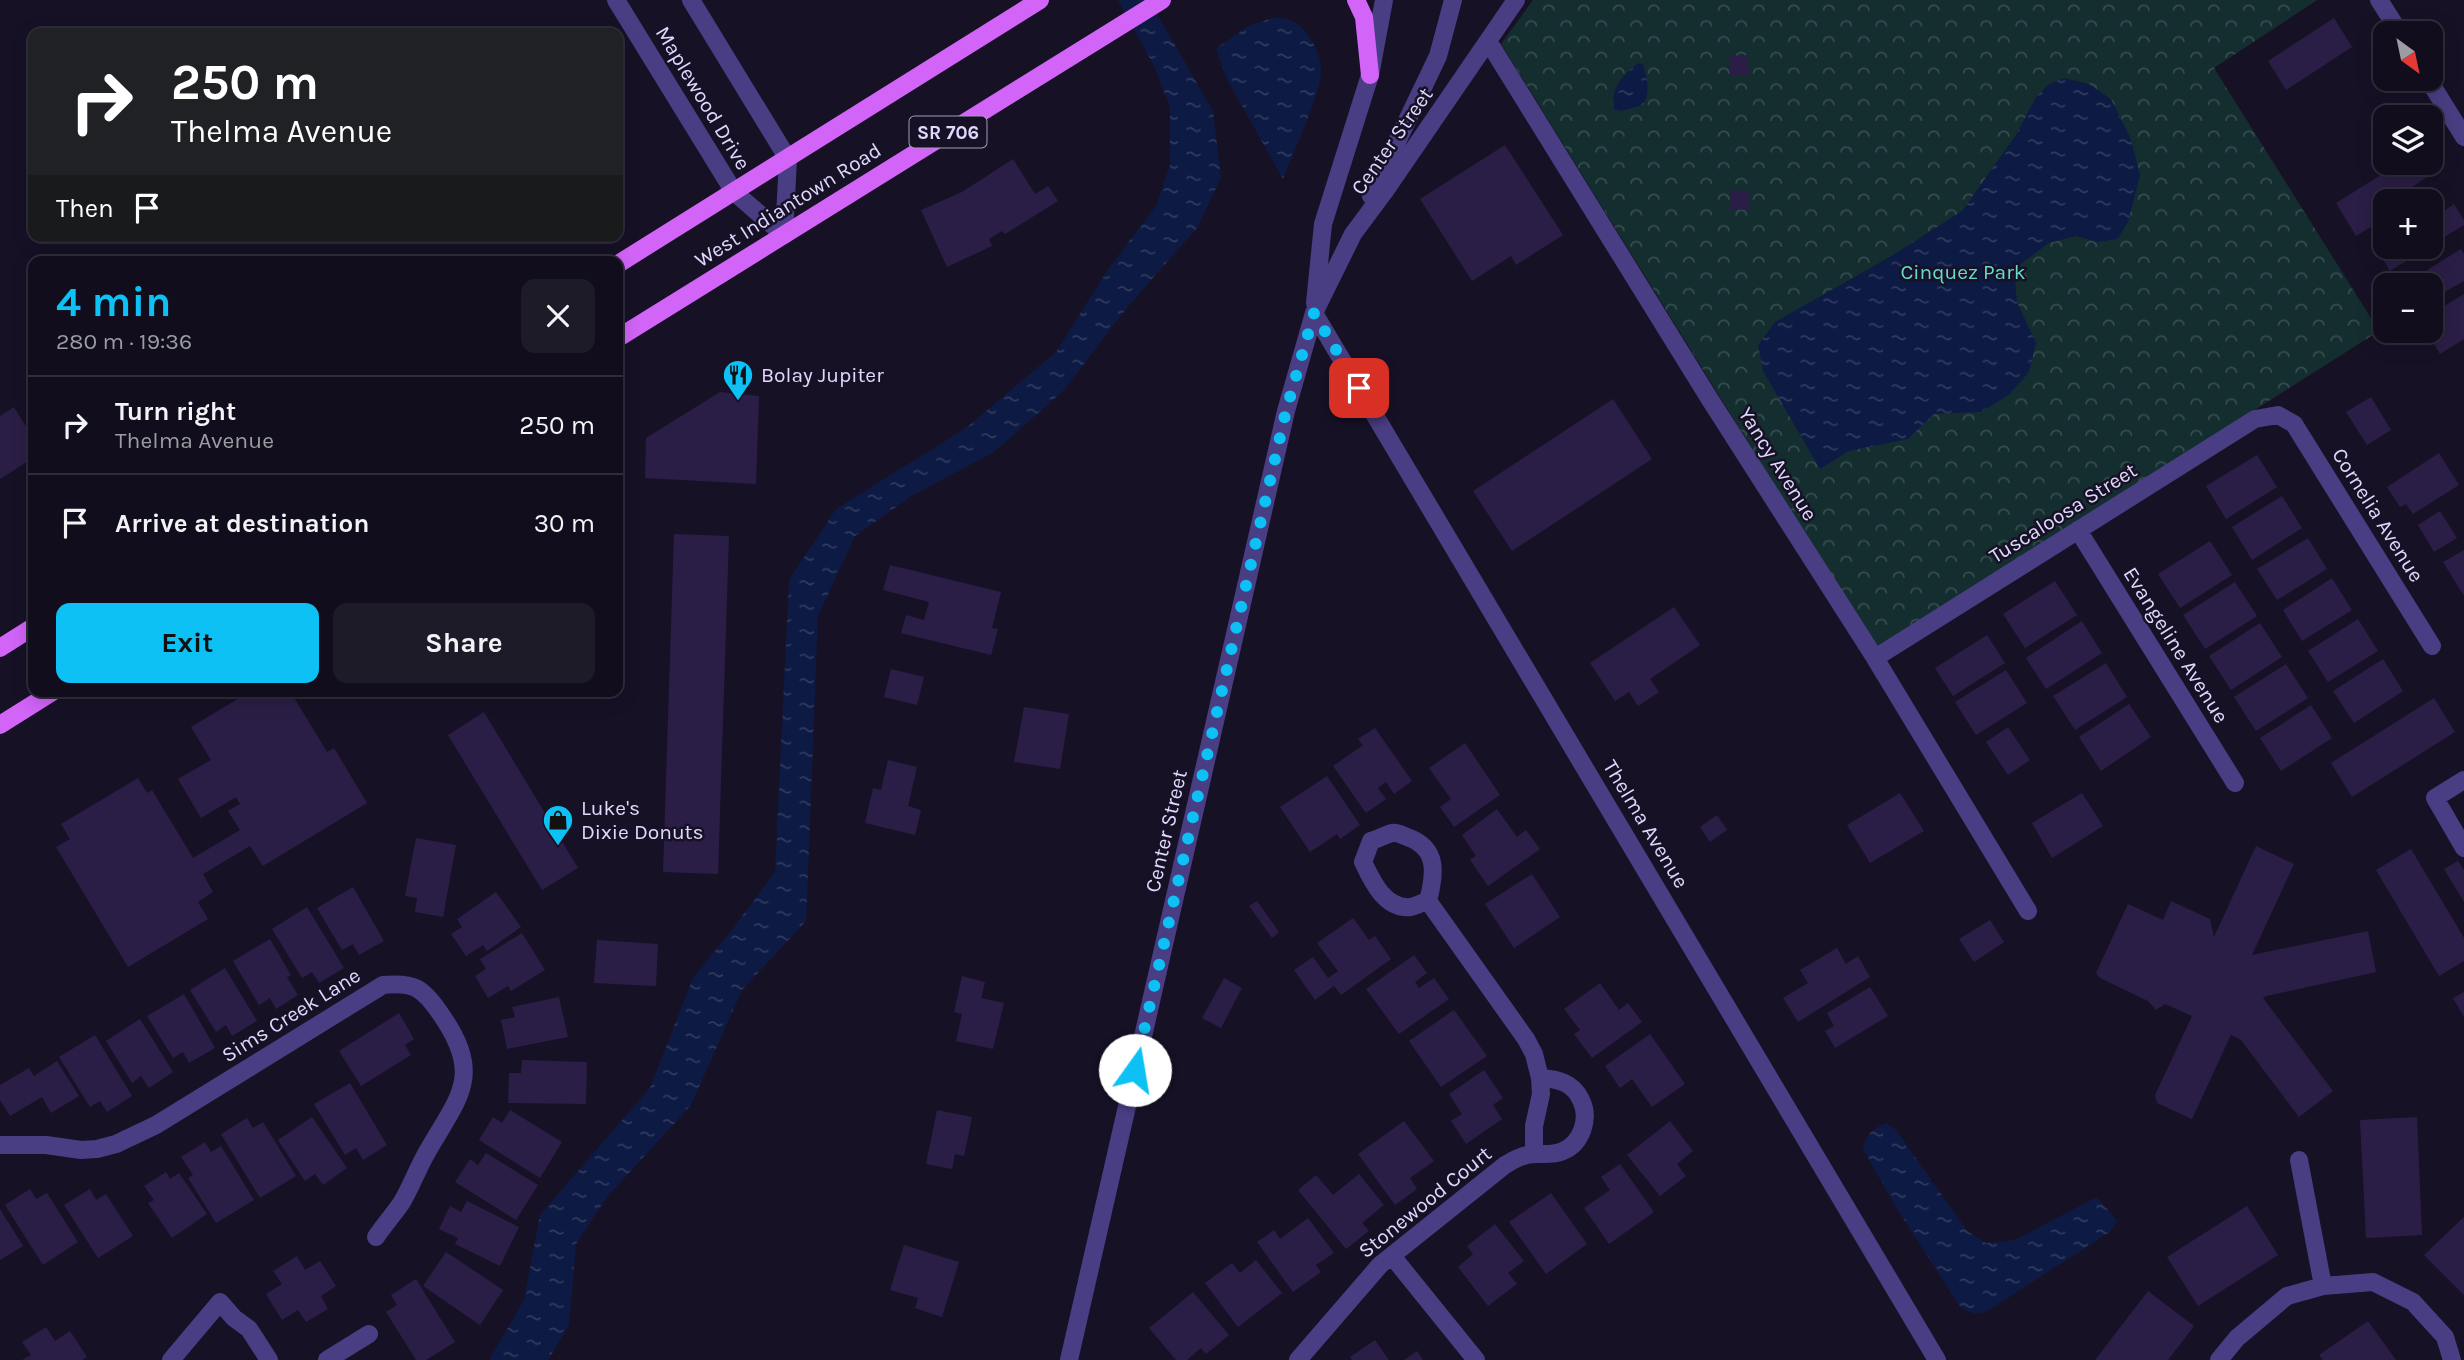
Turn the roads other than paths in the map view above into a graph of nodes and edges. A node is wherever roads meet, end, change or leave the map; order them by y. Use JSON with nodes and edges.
{"nodes":[{"id":1,"x":616,"y":0,"type":"edge"},
{"id":2,"x":691,"y":0,"type":"edge"},
{"id":3,"x":1040,"y":0,"type":"edge"},
{"id":4,"x":1161,"y":0,"type":"edge"},
{"id":5,"x":1356,"y":0,"type":"edge"},
{"id":6,"x":1384,"y":0,"type":"edge"},
{"id":7,"x":1453,"y":0,"type":"edge"},
{"id":8,"x":1516,"y":0,"type":"edge"},
{"id":9,"x":2379,"y":0,"type":"edge"},
{"id":10,"x":2392,"y":21,"type":"edge"},
{"id":11,"x":1488,"y":41,"type":"junction"},
{"id":12,"x":1370,"y":75,"type":"junction"},
{"id":13,"x":2435,"y":91,"type":"edge"},
{"id":14,"x":2464,"y":137,"type":"edge"},
{"id":15,"x":788,"y":159,"type":"junction"},
{"id":16,"x":734,"y":192,"type":"junction"},
{"id":17,"x":784,"y":234,"type":"junction"},
{"id":18,"x":1353,"y":234,"type":"junction"},
{"id":19,"x":623,"y":261,"type":"edge"},
{"id":20,"x":1314,"y":313,"type":"junction"},
{"id":21,"x":623,"y":335,"type":"edge"},
{"id":22,"x":2278,"y":415,"type":"joint"},
{"id":23,"x":2078,"y":530,"type":"junction"},
{"id":24,"x":28,"y":630,"type":"edge"},
{"id":25,"x":2432,"y":646,"type":"dead end"},
{"id":26,"x":0,"y":648,"type":"edge"},
{"id":27,"x":1875,"y":658,"type":"junction"},
{"id":28,"x":44,"y":697,"type":"edge"},
{"id":29,"x":0,"y":725,"type":"edge"},
{"id":30,"x":2464,"y":780,"type":"edge"},
{"id":31,"x":2235,"y":783,"type":"dead end"},
{"id":32,"x":2464,"y":848,"type":"edge"},
{"id":33,"x":1428,"y":901,"type":"junction"},
{"id":34,"x":2028,"y":911,"type":"dead end"},
{"id":35,"x":1540,"y":1078,"type":"junction"},
{"id":36,"x":0,"y":1145,"type":"edge"},
{"id":37,"x":1534,"y":1154,"type":"junction"},
{"id":38,"x":2299,"y":1160,"type":"dead end"},
{"id":39,"x":376,"y":1237,"type":"dead end"},
{"id":40,"x":1392,"y":1256,"type":"junction"},
{"id":41,"x":2323,"y":1286,"type":"junction"},
{"id":42,"x":369,"y":1334,"type":"dead end"},
{"id":43,"x":171,"y":1360,"type":"edge"},
{"id":44,"x":270,"y":1360,"type":"edge"},
{"id":45,"x":327,"y":1360,"type":"edge"},
{"id":46,"x":1069,"y":1360,"type":"edge"},
{"id":47,"x":1298,"y":1360,"type":"edge"},
{"id":48,"x":1476,"y":1360,"type":"edge"},
{"id":49,"x":1937,"y":1360,"type":"edge"},
{"id":50,"x":2219,"y":1360,"type":"edge"},
{"id":51,"x":2452,"y":1360,"type":"edge"}],
"edges":[{"from":1,"to":16,"type":"street","name":"Maplewood Drive"},
{"from":2,"to":15,"type":"street","name":"Maplewood Drive"},
{"from":3,"to":15,"type":"main road","name":"West Indiantown Road","number":"SR 706"},
{"from":4,"to":17,"type":"main road","name":"West Indiantown Road","number":"SR 706"},
{"from":5,"to":12,"type":"main road"},
{"from":6,"to":12,"type":"street","name":"Center Street"},
{"from":7,"to":18,"type":"street"},
{"from":8,"to":11,"type":"street","name":"Center Street"},
{"from":9,"to":10,"type":"street"},
{"from":11,"to":18,"type":"street","name":"Center Street"},
{"from":11,"to":27,"type":"street","name":"Yancy Avenue"},
{"from":12,"to":20,"type":"street","name":"Center Street"},
{"from":13,"to":14,"type":"street"},
{"from":15,"to":16,"type":"main road","name":"West Indiantown Road","number":"SR 706"},
{"from":15,"to":17,"type":"street"},
{"from":16,"to":17,"type":"street","name":"Maplewood Drive"},
{"from":16,"to":19,"type":"main road","name":"West Indiantown Road","number":"SR 706"},
{"from":17,"to":21,"type":"main road","name":"West Indiantown Road","number":"SR 706"},
{"from":18,"to":20,"type":"street","name":"Center Street"},
{"from":20,"to":46,"type":"street","name":"Center Street"},
{"from":20,"to":49,"type":"street","name":"Thelma Avenue"},
{"from":22,"to":23,"type":"street","name":"Tuscaloosa Street"},
{"from":22,"to":25,"type":"street","name":"Cornelia Avenue"},
{"from":23,"to":27,"type":"street","name":"Tuscaloosa Street"},
{"from":23,"to":31,"type":"street","name":"Evangeline Avenue"},
{"from":24,"to":26,"type":"main road"},
{"from":27,"to":34,"type":"street","name":"Yancy Avenue"},
{"from":28,"to":29,"type":"main road"},
{"from":30,"to":32,"type":"street"},
{"from":33,"to":33,"type":"street"},
{"from":33,"to":35,"type":"street"},
{"from":35,"to":37,"type":"street"},
{"from":35,"to":37,"type":"street","name":"Stonewood Court"},
{"from":36,"to":39,"type":"street","name":"Sims Creek Lane"},
{"from":37,"to":40,"type":"street","name":"Stonewood Court"},
{"from":38,"to":41,"type":"street"},
{"from":40,"to":47,"type":"street","name":"Stonewood Court"},
{"from":40,"to":48,"type":"street"},
{"from":41,"to":50,"type":"street"},
{"from":41,"to":51,"type":"street"},
{"from":42,"to":45,"type":"street"},
{"from":43,"to":44,"type":"street"}]}
